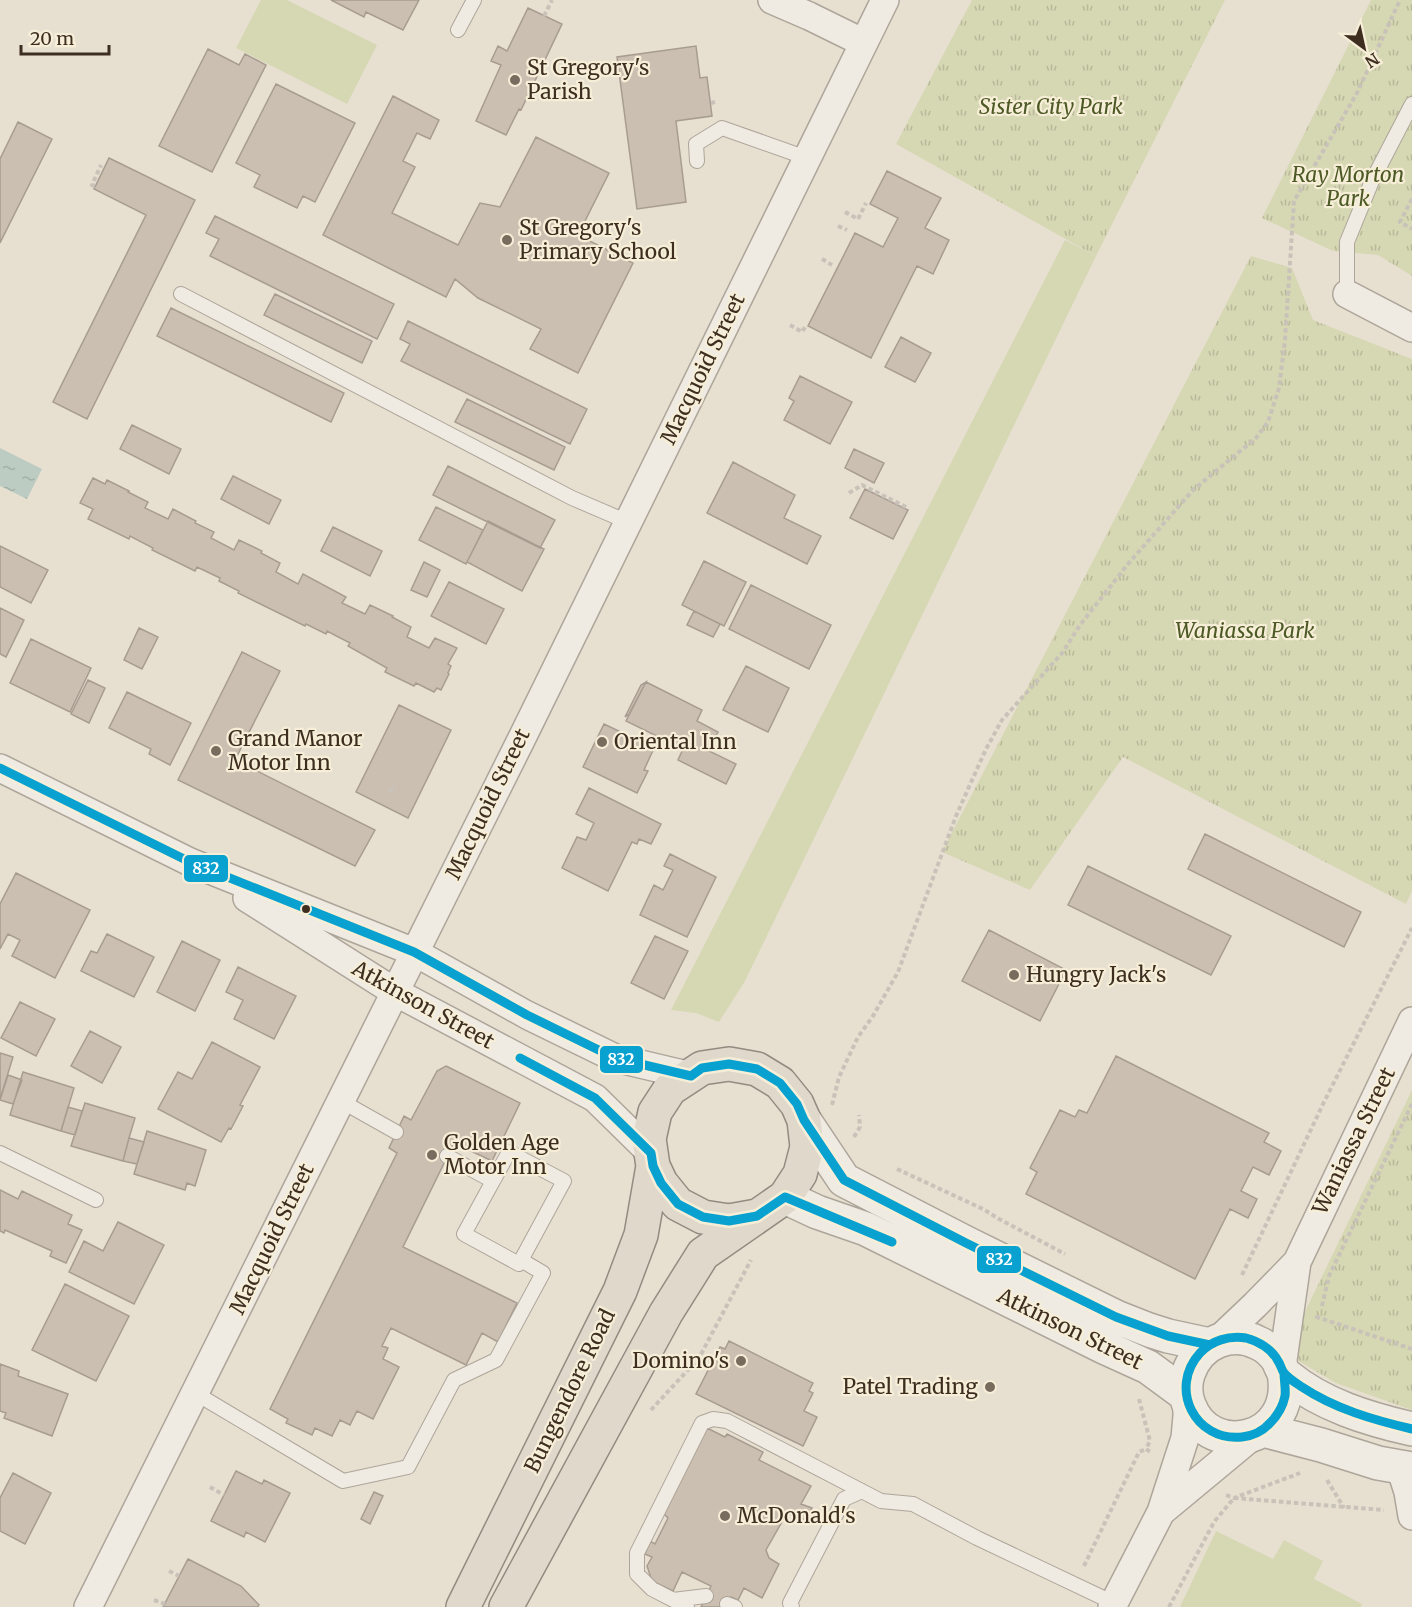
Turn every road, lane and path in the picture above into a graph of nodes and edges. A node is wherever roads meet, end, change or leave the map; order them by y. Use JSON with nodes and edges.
{"nodes":[{"id":1,"x":474,"y":0,"type":"edge"},
{"id":2,"x":552,"y":0,"type":"edge"},
{"id":3,"x":772,"y":0,"type":"edge"},
{"id":4,"x":885,"y":0,"type":"edge"},
{"id":5,"x":1400,"y":0,"type":"edge"},
{"id":6,"x":544,"y":16,"type":"dead end"},
{"id":7,"x":458,"y":30,"type":"dead end"},
{"id":8,"x":864,"y":43,"type":"junction"},
{"id":9,"x":1412,"y":104,"type":"edge"},
{"id":10,"x":807,"y":158,"type":"junction"},
{"id":11,"x":697,"y":161,"type":"dead end"},
{"id":12,"x":101,"y":165,"type":"dead end"},
{"id":13,"x":95,"y":186,"type":"dead end"},
{"id":14,"x":1412,"y":200,"type":"edge"},
{"id":15,"x":866,"y":203,"type":"dead end"},
{"id":16,"x":845,"y":212,"type":"dead end"},
{"id":17,"x":838,"y":226,"type":"dead end"},
{"id":18,"x":1412,"y":229,"type":"edge"},
{"id":19,"x":847,"y":230,"type":"dead end"},
{"id":20,"x":822,"y":259,"type":"dead end"},
{"id":21,"x":832,"y":265,"type":"dead end"},
{"id":22,"x":181,"y":294,"type":"dead end"},
{"id":23,"x":1347,"y":294,"type":"joint"},
{"id":24,"x":790,"y":325,"type":"dead end"},
{"id":25,"x":805,"y":327,"type":"dead end"},
{"id":26,"x":1412,"y":328,"type":"edge"},
{"id":27,"x":849,"y":493,"type":"dead end"},
{"id":28,"x":909,"y":508,"type":"dead end"},
{"id":29,"x":628,"y":522,"type":"junction"},
{"id":30,"x":0,"y":768,"type":"edge"},
{"id":31,"x":395,"y":783,"type":"dead end"},
{"id":32,"x":390,"y":792,"type":"dead end"},
{"id":33,"x":190,"y":862,"type":"junction"},
{"id":34,"x":1412,"y":928,"type":"edge"},
{"id":35,"x":414,"y":952,"type":"junction"},
{"id":36,"x":395,"y":992,"type":"junction"},
{"id":37,"x":1412,"y":1021,"type":"edge"},
{"id":38,"x":691,"y":1076,"type":"junction"},
{"id":39,"x":340,"y":1101,"type":"junction"},
{"id":40,"x":1412,"y":1104,"type":"edge"},
{"id":41,"x":819,"y":1117,"type":"junction"},
{"id":42,"x":396,"y":1132,"type":"dead end"},
{"id":43,"x":0,"y":1154,"type":"edge"},
{"id":44,"x":447,"y":1156,"type":"dead end"},
{"id":45,"x":652,"y":1160,"type":"junction"},
{"id":46,"x":895,"y":1168,"type":"dead end"},
{"id":47,"x":493,"y":1181,"type":"junction"},
{"id":48,"x":785,"y":1197,"type":"junction"},
{"id":49,"x":96,"y":1200,"type":"dead end"},
{"id":50,"x":757,"y":1216,"type":"junction"},
{"id":51,"x":754,"y":1256,"type":"dead end"},
{"id":52,"x":1070,"y":1256,"type":"dead end"},
{"id":53,"x":521,"y":1260,"type":"junction"},
{"id":54,"x":1297,"y":1262,"type":"junction"},
{"id":55,"x":1242,"y":1276,"type":"dead end"},
{"id":56,"x":1213,"y":1343,"type":"junction"},
{"id":57,"x":1412,"y":1349,"type":"edge"},
{"id":58,"x":1283,"y":1370,"type":"junction"},
{"id":59,"x":195,"y":1393,"type":"junction"},
{"id":60,"x":1187,"y":1398,"type":"junction"},
{"id":61,"x":643,"y":1418,"type":"dead end"},
{"id":62,"x":1412,"y":1429,"type":"edge"},
{"id":63,"x":1259,"y":1432,"type":"junction"},
{"id":64,"x":1146,"y":1449,"type":"dead end"},
{"id":65,"x":1406,"y":1468,"type":"edge"},
{"id":66,"x":210,"y":1486,"type":"dead end"},
{"id":67,"x":862,"y":1491,"type":"junction"},
{"id":68,"x":224,"y":1495,"type":"dead end"},
{"id":69,"x":1161,"y":1512,"type":"junction"},
{"id":70,"x":1412,"y":1514,"type":"edge"},
{"id":71,"x":169,"y":1571,"type":"dead end"},
{"id":72,"x":179,"y":1576,"type":"dead end"},
{"id":73,"x":1075,"y":1584,"type":"junction"},
{"id":74,"x":706,"y":1596,"type":"dead end"},
{"id":75,"x":154,"y":1600,"type":"dead end"},
{"id":76,"x":673,"y":1600,"type":"junction"},
{"id":77,"x":165,"y":1605,"type":"dead end"},
{"id":78,"x":1113,"y":1605,"type":"edge"},
{"id":79,"x":88,"y":1607,"type":"edge"},
{"id":80,"x":463,"y":1607,"type":"edge"},
{"id":81,"x":506,"y":1607,"type":"edge"},
{"id":82,"x":687,"y":1607,"type":"edge"},
{"id":83,"x":792,"y":1607,"type":"edge"},
{"id":84,"x":1169,"y":1607,"type":"edge"}],
"edges":[{"from":1,"to":7,"type":"lane"},
{"from":2,"to":6,"type":"path"},
{"from":3,"to":8,"type":"street"},
{"from":4,"to":8,"type":"street","name":"Macquoid Street"},
{"from":5,"to":41,"type":"path"},
{"from":8,"to":10,"type":"street","name":"Macquoid Street"},
{"from":9,"to":23,"type":"lane"},
{"from":10,"to":11,"type":"lane"},
{"from":10,"to":29,"type":"street","name":"Macquoid Street"},
{"from":12,"to":13,"type":"path"},
{"from":14,"to":18,"type":"path"},
{"from":15,"to":16,"type":"path"},
{"from":17,"to":19,"type":"path"},
{"from":20,"to":21,"type":"path"},
{"from":22,"to":29,"type":"lane"},
{"from":23,"to":26,"type":"street"},
{"from":24,"to":25,"type":"path"},
{"from":27,"to":28,"type":"path"},
{"from":29,"to":35,"type":"street","name":"Macquoid Street"},
{"from":30,"to":33,"type":"street","name":"Atkinson Street"},
{"from":31,"to":32,"type":"path"},
{"from":33,"to":35,"type":"street","name":"Atkinson Street"},
{"from":33,"to":36,"type":"street","name":"Atkinson Street"},
{"from":34,"to":55,"type":"path"},
{"from":35,"to":36,"type":"street","name":"Macquoid Street"},
{"from":35,"to":38,"type":"street","name":"Atkinson Street"},
{"from":36,"to":39,"type":"street","name":"Macquoid Street"},
{"from":36,"to":45,"type":"street","name":"Atkinson Street"},
{"from":37,"to":54,"type":"street","name":"Waniassa Street"},
{"from":38,"to":41,"type":"highway"},
{"from":38,"to":45,"type":"highway"},
{"from":39,"to":42,"type":"lane"},
{"from":39,"to":59,"type":"street","name":"Macquoid Street"},
{"from":40,"to":57,"type":"path"},
{"from":41,"to":48,"type":"highway"},
{"from":41,"to":56,"type":"street","name":"Atkinson Street"},
{"from":43,"to":49,"type":"lane"},
{"from":44,"to":47,"type":"lane"},
{"from":45,"to":50,"type":"highway"},
{"from":45,"to":80,"type":"highway","name":"Bungendore Road"},
{"from":46,"to":52,"type":"path"},
{"from":47,"to":53,"type":"lane"},
{"from":47,"to":53,"type":"lane"},
{"from":48,"to":50,"type":"highway"},
{"from":48,"to":60,"type":"street","name":"Atkinson Street"},
{"from":50,"to":81,"type":"highway","name":"Bungendore Road"},
{"from":51,"to":61,"type":"path"},
{"from":53,"to":59,"type":"lane"},
{"from":54,"to":56,"type":"street","name":"Waniassa Street"},
{"from":54,"to":58,"type":"street","name":"Waniassa Street"},
{"from":56,"to":58,"type":"street"},
{"from":56,"to":60,"type":"street"},
{"from":58,"to":62,"type":"street"},
{"from":58,"to":63,"type":"street"},
{"from":59,"to":79,"type":"street","name":"Macquoid Street"},
{"from":60,"to":63,"type":"street"},
{"from":60,"to":69,"type":"street"},
{"from":63,"to":65,"type":"street"},
{"from":63,"to":69,"type":"street"},
{"from":64,"to":73,"type":"path"},
{"from":65,"to":70,"type":"street"},
{"from":66,"to":68,"type":"path"},
{"from":67,"to":73,"type":"lane"},
{"from":67,"to":76,"type":"lane"},
{"from":67,"to":83,"type":"lane"},
{"from":69,"to":78,"type":"street"},
{"from":70,"to":84,"type":"path"},
{"from":71,"to":72,"type":"path"},
{"from":73,"to":78,"type":"lane"},
{"from":74,"to":76,"type":"lane"},
{"from":75,"to":77,"type":"path"},
{"from":76,"to":82,"type":"lane"}]}
